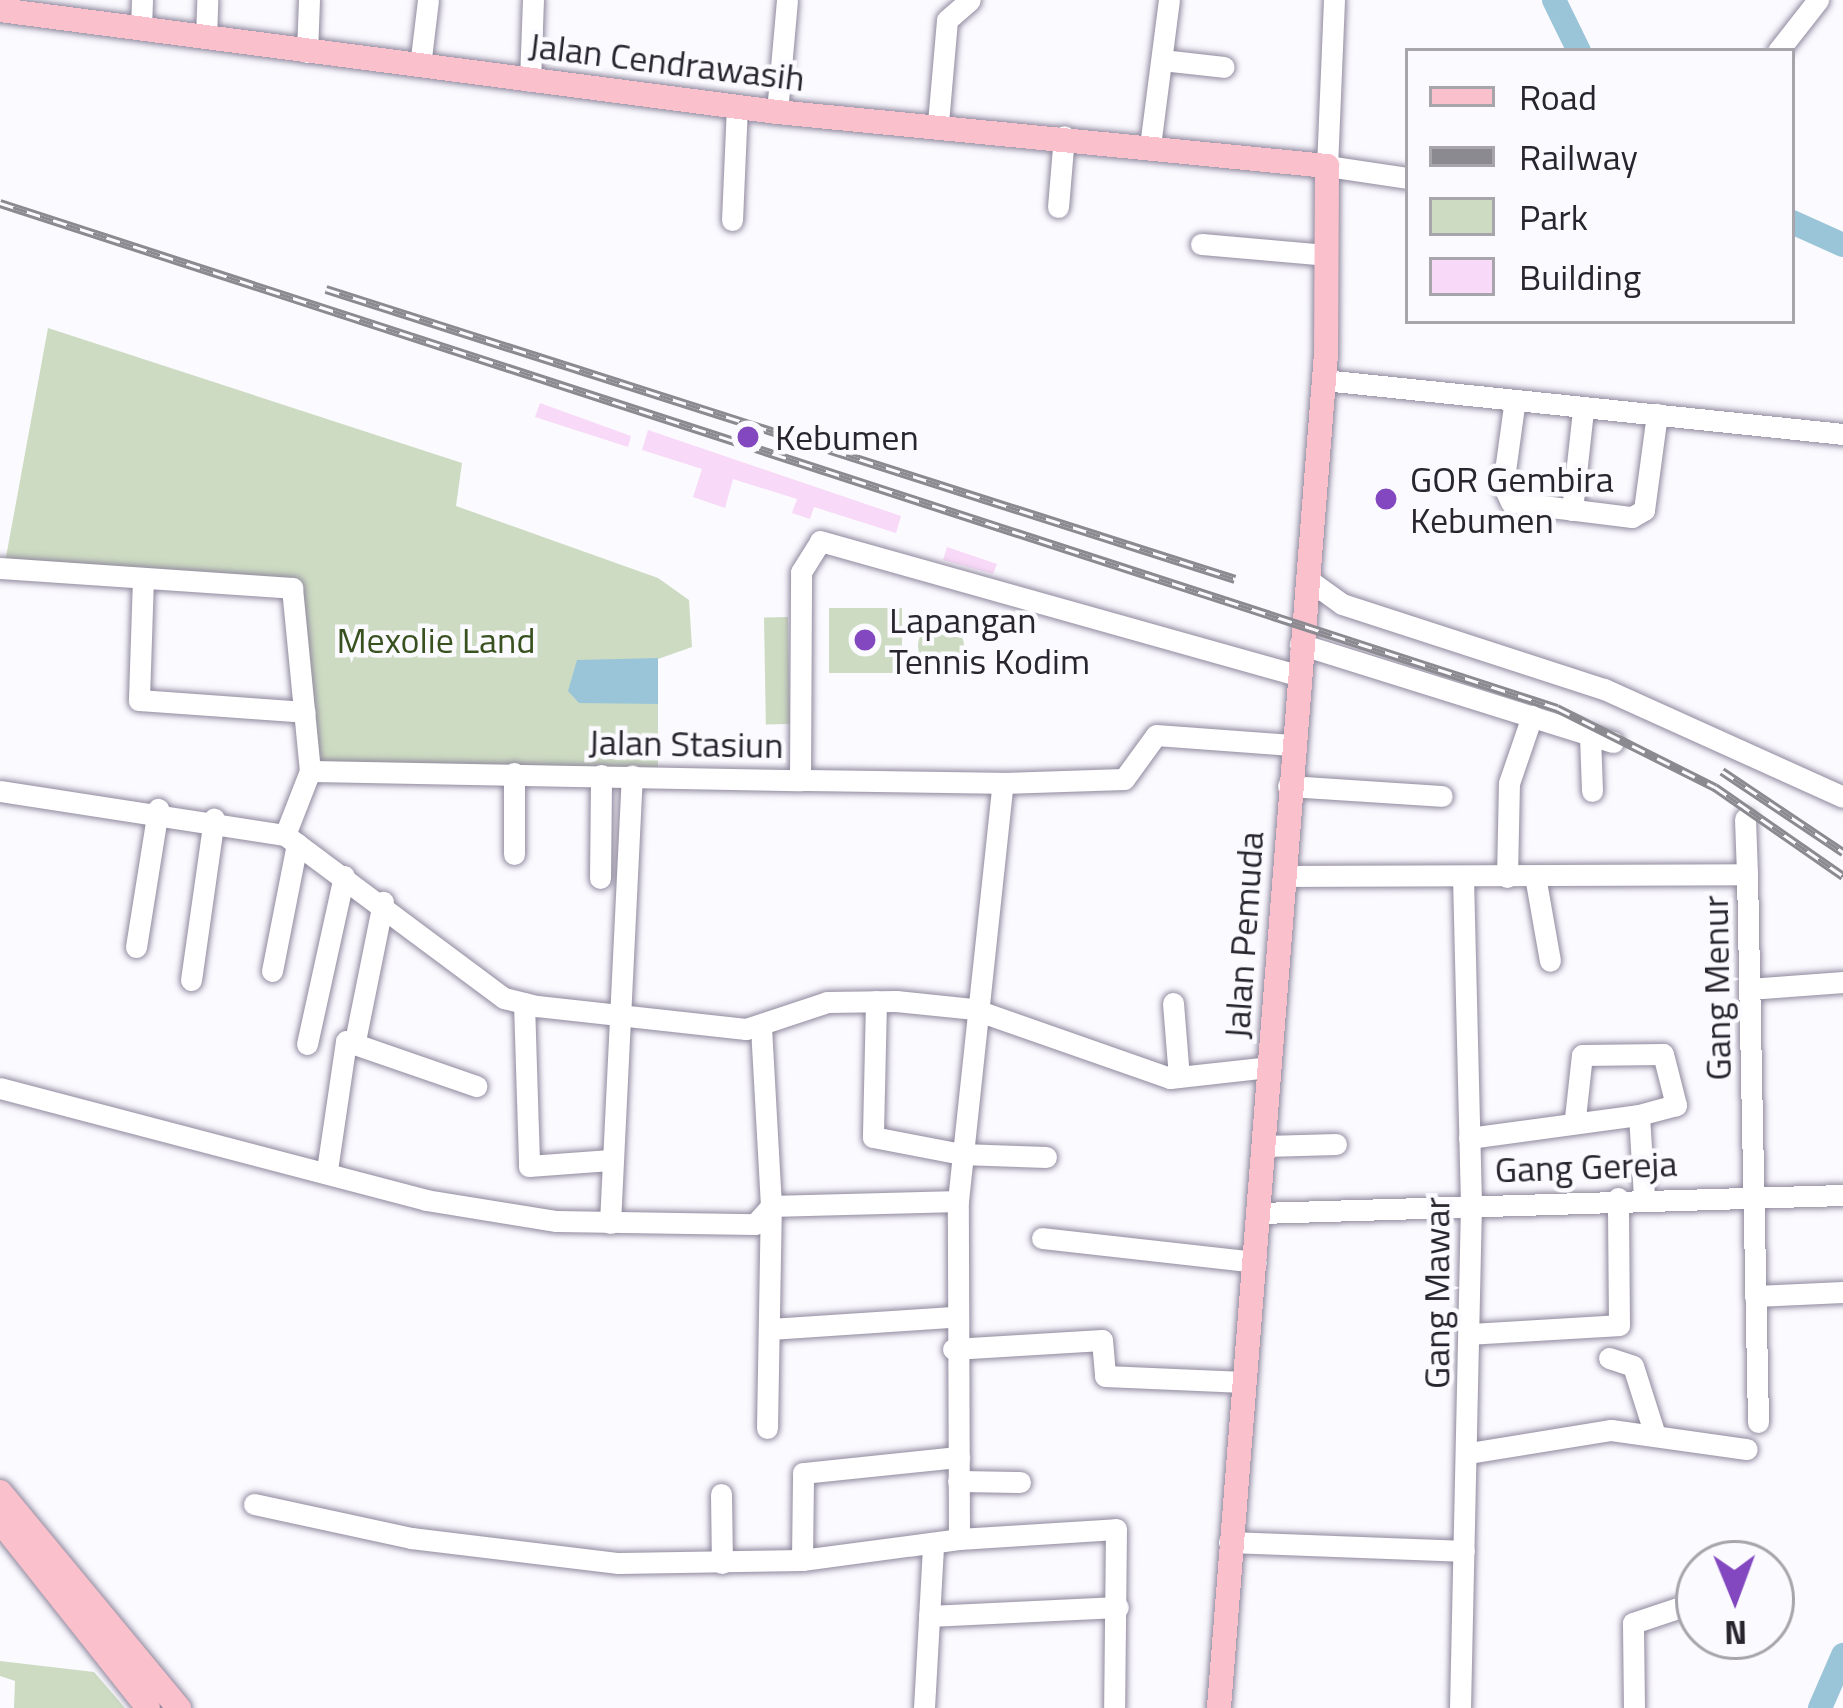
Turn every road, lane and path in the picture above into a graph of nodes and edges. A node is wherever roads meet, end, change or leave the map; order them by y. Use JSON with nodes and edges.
{"nodes":[{"id":1,"x":142,"y":0,"type":"edge"},
{"id":2,"x":207,"y":0,"type":"edge"},
{"id":3,"x":309,"y":0,"type":"edge"},
{"id":4,"x":428,"y":0,"type":"edge"},
{"id":5,"x":533,"y":0,"type":"edge"},
{"id":6,"x":787,"y":0,"type":"edge"},
{"id":7,"x":970,"y":0,"type":"edge"},
{"id":8,"x":1169,"y":0,"type":"edge"},
{"id":9,"x":1334,"y":0,"type":"edge"},
{"id":10,"x":1817,"y":0,"type":"edge"},
{"id":11,"x":0,"y":10,"type":"edge"},
{"id":12,"x":141,"y":29,"type":"junction"},
{"id":13,"x":206,"y":38,"type":"junction"},
{"id":14,"x":1780,"y":48,"type":"edge"},
{"id":15,"x":308,"y":52,"type":"junction"},
{"id":16,"x":1162,"y":60,"type":"junction"},
{"id":17,"x":420,"y":66,"type":"junction"},
{"id":18,"x":1224,"y":67,"type":"dead end"},
{"id":19,"x":530,"y":80,"type":"junction"},
{"id":20,"x":736,"y":107,"type":"junction"},
{"id":21,"x":776,"y":112,"type":"junction"},
{"id":22,"x":938,"y":123,"type":"junction"},
{"id":23,"x":1064,"y":136,"type":"junction"},
{"id":24,"x":1150,"y":146,"type":"junction"},
{"id":25,"x":1328,"y":166,"type":"junction"},
{"id":26,"x":1405,"y":178,"type":"edge"},
{"id":27,"x":1058,"y":207,"type":"dead end"},
{"id":28,"x":733,"y":220,"type":"dead end"},
{"id":29,"x":1201,"y":244,"type":"dead end"},
{"id":30,"x":1327,"y":255,"type":"junction"},
{"id":31,"x":1324,"y":380,"type":"junction"},
{"id":32,"x":1514,"y":406,"type":"junction"},
{"id":33,"x":1582,"y":410,"type":"junction"},
{"id":34,"x":1657,"y":414,"type":"junction"},
{"id":35,"x":1843,"y":434,"type":"edge"},
{"id":36,"x":1572,"y":510,"type":"junction"},
{"id":37,"x":0,"y":568,"type":"edge"},
{"id":38,"x":143,"y":578,"type":"junction"},
{"id":39,"x":1306,"y":578,"type":"junction"},
{"id":40,"x":1300,"y":644,"type":"junction"},
{"id":41,"x":1297,"y":675,"type":"junction"},
{"id":42,"x":304,"y":712,"type":"junction"},
{"id":43,"x":1532,"y":716,"type":"junction"},
{"id":44,"x":1292,"y":745,"type":"junction"},
{"id":45,"x":310,"y":771,"type":"junction"},
{"id":46,"x":514,"y":773,"type":"junction"},
{"id":47,"x":601,"y":775,"type":"junction"},
{"id":48,"x":632,"y":776,"type":"junction"},
{"id":49,"x":800,"y":780,"type":"junction"},
{"id":50,"x":1003,"y":783,"type":"junction"},
{"id":51,"x":1288,"y":786,"type":"junction"},
{"id":52,"x":0,"y":790,"type":"edge"},
{"id":53,"x":1592,"y":791,"type":"dead end"},
{"id":54,"x":1442,"y":796,"type":"dead end"},
{"id":55,"x":1843,"y":797,"type":"edge"},
{"id":56,"x":158,"y":809,"type":"junction"},
{"id":57,"x":214,"y":819,"type":"junction"},
{"id":58,"x":1745,"y":819,"type":"dead end"},
{"id":59,"x":291,"y":839,"type":"junction"},
{"id":60,"x":514,"y":854,"type":"dead end"},
{"id":61,"x":1747,"y":874,"type":"junction"},
{"id":62,"x":344,"y":876,"type":"junction"},
{"id":63,"x":1535,"y":876,"type":"junction"},
{"id":64,"x":1283,"y":877,"type":"junction"},
{"id":65,"x":1507,"y":877,"type":"junction"},
{"id":66,"x":600,"y":878,"type":"dead end"},
{"id":67,"x":1463,"y":878,"type":"junction"},
{"id":68,"x":383,"y":902,"type":"junction"},
{"id":69,"x":136,"y":946,"type":"dead end"},
{"id":70,"x":1550,"y":961,"type":"dead end"},
{"id":71,"x":272,"y":971,"type":"dead end"},
{"id":72,"x":191,"y":980,"type":"dead end"},
{"id":73,"x":1843,"y":982,"type":"edge"},
{"id":74,"x":1749,"y":989,"type":"junction"},
{"id":75,"x":876,"y":1001,"type":"junction"},
{"id":76,"x":524,"y":1003,"type":"junction"},
{"id":77,"x":1173,"y":1003,"type":"dead end"},
{"id":78,"x":974,"y":1010,"type":"junction"},
{"id":79,"x":620,"y":1018,"type":"junction"},
{"id":80,"x":761,"y":1025,"type":"junction"},
{"id":81,"x":355,"y":1041,"type":"junction"},
{"id":82,"x":307,"y":1044,"type":"dead end"},
{"id":83,"x":1270,"y":1066,"type":"junction"},
{"id":84,"x":1179,"y":1077,"type":"junction"},
{"id":85,"x":476,"y":1086,"type":"dead end"},
{"id":86,"x":0,"y":1088,"type":"edge"},
{"id":87,"x":1639,"y":1115,"type":"junction"},
{"id":88,"x":1575,"y":1118,"type":"junction"},
{"id":89,"x":1469,"y":1138,"type":"junction"},
{"id":90,"x":1336,"y":1144,"type":"dead end"},
{"id":91,"x":1265,"y":1146,"type":"junction"},
{"id":92,"x":961,"y":1154,"type":"junction"},
{"id":93,"x":1046,"y":1156,"type":"dead end"},
{"id":94,"x":610,"y":1160,"type":"junction"},
{"id":95,"x":327,"y":1170,"type":"junction"},
{"id":96,"x":1754,"y":1193,"type":"junction"},
{"id":97,"x":1843,"y":1195,"type":"edge"},
{"id":98,"x":1644,"y":1197,"type":"junction"},
{"id":99,"x":1618,"y":1198,"type":"junction"},
{"id":100,"x":958,"y":1201,"type":"junction"},
{"id":101,"x":1471,"y":1204,"type":"junction"},
{"id":102,"x":771,"y":1206,"type":"junction"},
{"id":103,"x":1260,"y":1213,"type":"junction"},
{"id":104,"x":610,"y":1222,"type":"junction"},
{"id":105,"x":1042,"y":1238,"type":"dead end"},
{"id":106,"x":1256,"y":1262,"type":"junction"},
{"id":107,"x":1843,"y":1292,"type":"edge"},
{"id":108,"x":1755,"y":1296,"type":"junction"},
{"id":109,"x":953,"y":1317,"type":"junction"},
{"id":110,"x":770,"y":1329,"type":"junction"},
{"id":111,"x":1469,"y":1334,"type":"junction"},
{"id":112,"x":953,"y":1349,"type":"junction"},
{"id":113,"x":1609,"y":1358,"type":"dead end"},
{"id":114,"x":1244,"y":1382,"type":"junction"},
{"id":115,"x":1758,"y":1422,"type":"dead end"},
{"id":116,"x":767,"y":1428,"type":"dead end"},
{"id":117,"x":1654,"y":1432,"type":"junction"},
{"id":118,"x":1747,"y":1449,"type":"dead end"},
{"id":119,"x":1468,"y":1453,"type":"junction"},
{"id":120,"x":959,"y":1457,"type":"junction"},
{"id":121,"x":958,"y":1480,"type":"junction"},
{"id":122,"x":1020,"y":1482,"type":"dead end"},
{"id":123,"x":0,"y":1492,"type":"edge"},
{"id":124,"x":721,"y":1494,"type":"dead end"},
{"id":125,"x":254,"y":1504,"type":"dead end"},
{"id":126,"x":0,"y":1521,"type":"edge"},
{"id":127,"x":959,"y":1539,"type":"junction"},
{"id":128,"x":1229,"y":1542,"type":"junction"},
{"id":129,"x":933,"y":1547,"type":"junction"},
{"id":130,"x":1464,"y":1551,"type":"junction"},
{"id":131,"x":802,"y":1560,"type":"junction"},
{"id":132,"x":722,"y":1563,"type":"junction"},
{"id":133,"x":1118,"y":1607,"type":"junction"},
{"id":134,"x":1675,"y":1609,"type":"edge"},
{"id":135,"x":929,"y":1616,"type":"junction"},
{"id":136,"x":148,"y":1708,"type":"edge"},
{"id":137,"x":179,"y":1708,"type":"edge"},
{"id":138,"x":924,"y":1708,"type":"edge"},
{"id":139,"x":1114,"y":1708,"type":"edge"},
{"id":140,"x":1219,"y":1708,"type":"edge"},
{"id":141,"x":1460,"y":1708,"type":"edge"},
{"id":142,"x":1634,"y":1708,"type":"edge"}],
"edges":[{"from":1,"to":12,"type":"street"},
{"from":2,"to":13,"type":"street"},
{"from":3,"to":15,"type":"street"},
{"from":4,"to":17,"type":"street"},
{"from":5,"to":19,"type":"street"},
{"from":6,"to":21,"type":"street"},
{"from":7,"to":22,"type":"street"},
{"from":8,"to":16,"type":"street"},
{"from":9,"to":25,"type":"street"},
{"from":10,"to":14,"type":"street"},
{"from":11,"to":12,"type":"main road","name":"Jalan Cendrawasih"},
{"from":12,"to":13,"type":"main road","name":"Jalan Cendrawasih"},
{"from":13,"to":15,"type":"main road","name":"Jalan Cendrawasih"},
{"from":15,"to":17,"type":"main road","name":"Jalan Cendrawasih"},
{"from":16,"to":18,"type":"street"},
{"from":16,"to":24,"type":"street"},
{"from":17,"to":19,"type":"main road","name":"Jalan Cendrawasih"},
{"from":19,"to":20,"type":"main road","name":"Jalan Cendrawasih"},
{"from":20,"to":21,"type":"main road","name":"Jalan Cendrawasih"},
{"from":20,"to":28,"type":"street"},
{"from":21,"to":22,"type":"main road","name":"Jalan Cendrawasih"},
{"from":22,"to":23,"type":"main road","name":"Jalan Cendrawasih"},
{"from":23,"to":24,"type":"main road","name":"Jalan Cendrawasih"},
{"from":23,"to":27,"type":"street"},
{"from":24,"to":25,"type":"main road","name":"Jalan Cendrawasih"},
{"from":25,"to":26,"type":"street"},
{"from":25,"to":30,"type":"main road","name":"Jalan Pemuda"},
{"from":29,"to":30,"type":"street"},
{"from":30,"to":31,"type":"main road","name":"Jalan Pemuda"},
{"from":31,"to":32,"type":"street"},
{"from":31,"to":39,"type":"main road","name":"Jalan Pemuda"},
{"from":32,"to":33,"type":"street"},
{"from":32,"to":36,"type":"street"},
{"from":33,"to":34,"type":"street"},
{"from":33,"to":36,"type":"street"},
{"from":34,"to":35,"type":"street"},
{"from":34,"to":36,"type":"street"},
{"from":37,"to":38,"type":"street"},
{"from":38,"to":42,"type":"street"},
{"from":38,"to":42,"type":"street"},
{"from":39,"to":40,"type":"main road","name":"Jalan Pemuda"},
{"from":39,"to":55,"type":"street"},
{"from":40,"to":41,"type":"main road","name":"Jalan Pemuda"},
{"from":40,"to":43,"type":"street"},
{"from":41,"to":44,"type":"main road","name":"Jalan Pemuda"},
{"from":41,"to":49,"type":"street","name":"Jalan Stasiun"},
{"from":42,"to":45,"type":"street"},
{"from":43,"to":53,"type":"street"},
{"from":43,"to":65,"type":"street"},
{"from":44,"to":50,"type":"street"},
{"from":44,"to":51,"type":"main road","name":"Jalan Pemuda"},
{"from":45,"to":46,"type":"street","name":"Jalan Stasiun"},
{"from":45,"to":59,"type":"street"},
{"from":46,"to":47,"type":"street","name":"Jalan Stasiun"},
{"from":46,"to":60,"type":"street"},
{"from":47,"to":48,"type":"street","name":"Jalan Stasiun"},
{"from":47,"to":66,"type":"street"},
{"from":48,"to":49,"type":"street","name":"Jalan Stasiun"},
{"from":48,"to":79,"type":"street"},
{"from":49,"to":50,"type":"street"},
{"from":50,"to":78,"type":"street"},
{"from":51,"to":54,"type":"street"},
{"from":51,"to":64,"type":"main road","name":"Jalan Pemuda"},
{"from":52,"to":56,"type":"street"},
{"from":56,"to":57,"type":"street"},
{"from":56,"to":69,"type":"street"},
{"from":57,"to":59,"type":"street"},
{"from":57,"to":72,"type":"street"},
{"from":58,"to":61,"type":"street"},
{"from":59,"to":62,"type":"street"},
{"from":59,"to":71,"type":"street"},
{"from":61,"to":63,"type":"street","name":"Gang Menur"},
{"from":61,"to":74,"type":"street","name":"Gang Menur"},
{"from":62,"to":68,"type":"street"},
{"from":62,"to":82,"type":"street"},
{"from":63,"to":65,"type":"street","name":"Gang Menur"},
{"from":63,"to":70,"type":"street"},
{"from":64,"to":67,"type":"street","name":"Gang Menur"},
{"from":64,"to":83,"type":"main road","name":"Jalan Pemuda"},
{"from":65,"to":67,"type":"street","name":"Gang Menur"},
{"from":67,"to":89,"type":"street","name":"Gang Mawar"},
{"from":68,"to":76,"type":"street"},
{"from":68,"to":81,"type":"street"},
{"from":73,"to":74,"type":"street"},
{"from":74,"to":96,"type":"street","name":"Gang Menur"},
{"from":75,"to":78,"type":"street"},
{"from":75,"to":80,"type":"street"},
{"from":75,"to":92,"type":"street"},
{"from":76,"to":79,"type":"street"},
{"from":76,"to":94,"type":"street"},
{"from":77,"to":84,"type":"street"},
{"from":78,"to":84,"type":"street"},
{"from":78,"to":92,"type":"street"},
{"from":79,"to":80,"type":"street"},
{"from":79,"to":94,"type":"street"},
{"from":80,"to":102,"type":"street"},
{"from":81,"to":85,"type":"street"},
{"from":81,"to":95,"type":"street"},
{"from":83,"to":84,"type":"street"},
{"from":83,"to":91,"type":"main road","name":"Jalan Pemuda"},
{"from":86,"to":95,"type":"street"},
{"from":87,"to":88,"type":"street"},
{"from":87,"to":88,"type":"street"},
{"from":87,"to":98,"type":"street"},
{"from":88,"to":89,"type":"street"},
{"from":89,"to":101,"type":"street","name":"Gang Mawar"},
{"from":90,"to":91,"type":"street"},
{"from":91,"to":103,"type":"main road","name":"Jalan Pemuda"},
{"from":92,"to":93,"type":"street"},
{"from":92,"to":100,"type":"street"},
{"from":94,"to":104,"type":"street"},
{"from":95,"to":104,"type":"street"},
{"from":96,"to":97,"type":"street","name":"Gang Gereja"},
{"from":96,"to":98,"type":"street","name":"Gang Gereja"},
{"from":96,"to":108,"type":"street","name":"Gang Menur"},
{"from":98,"to":99,"type":"street","name":"Gang Gereja"},
{"from":99,"to":101,"type":"street","name":"Gang Gereja"},
{"from":99,"to":111,"type":"street"},
{"from":100,"to":102,"type":"street"},
{"from":100,"to":109,"type":"street"},
{"from":101,"to":103,"type":"street","name":"Gang Gereja"},
{"from":101,"to":111,"type":"street","name":"Gang Mawar"},
{"from":102,"to":104,"type":"street"},
{"from":102,"to":110,"type":"street"},
{"from":103,"to":106,"type":"main road","name":"Jalan Pemuda"},
{"from":105,"to":106,"type":"street"},
{"from":106,"to":114,"type":"main road","name":"Jalan Pemuda"},
{"from":107,"to":108,"type":"street"},
{"from":108,"to":115,"type":"street","name":"Gang Menur"},
{"from":109,"to":110,"type":"street"},
{"from":109,"to":112,"type":"street"},
{"from":110,"to":116,"type":"street"},
{"from":111,"to":119,"type":"street","name":"Gang Mawar"},
{"from":112,"to":114,"type":"street"},
{"from":112,"to":120,"type":"street"},
{"from":113,"to":117,"type":"street"},
{"from":114,"to":128,"type":"main road","name":"Jalan Pemuda"},
{"from":117,"to":118,"type":"street"},
{"from":117,"to":119,"type":"street"},
{"from":119,"to":130,"type":"street","name":"Gang Mawar"},
{"from":120,"to":121,"type":"street"},
{"from":120,"to":131,"type":"street"},
{"from":121,"to":122,"type":"street"},
{"from":121,"to":127,"type":"street"},
{"from":123,"to":137,"type":"main road"},
{"from":124,"to":132,"type":"street"},
{"from":125,"to":132,"type":"street"},
{"from":126,"to":136,"type":"main road"},
{"from":127,"to":129,"type":"street"},
{"from":127,"to":133,"type":"street"},
{"from":128,"to":130,"type":"street"},
{"from":128,"to":140,"type":"main road","name":"Jalan Pemuda"},
{"from":129,"to":131,"type":"street"},
{"from":129,"to":135,"type":"street"},
{"from":130,"to":141,"type":"street","name":"Gang Mawar"},
{"from":131,"to":132,"type":"street"},
{"from":133,"to":135,"type":"street"},
{"from":133,"to":139,"type":"street"},
{"from":134,"to":142,"type":"street"},
{"from":135,"to":138,"type":"street"}]}
